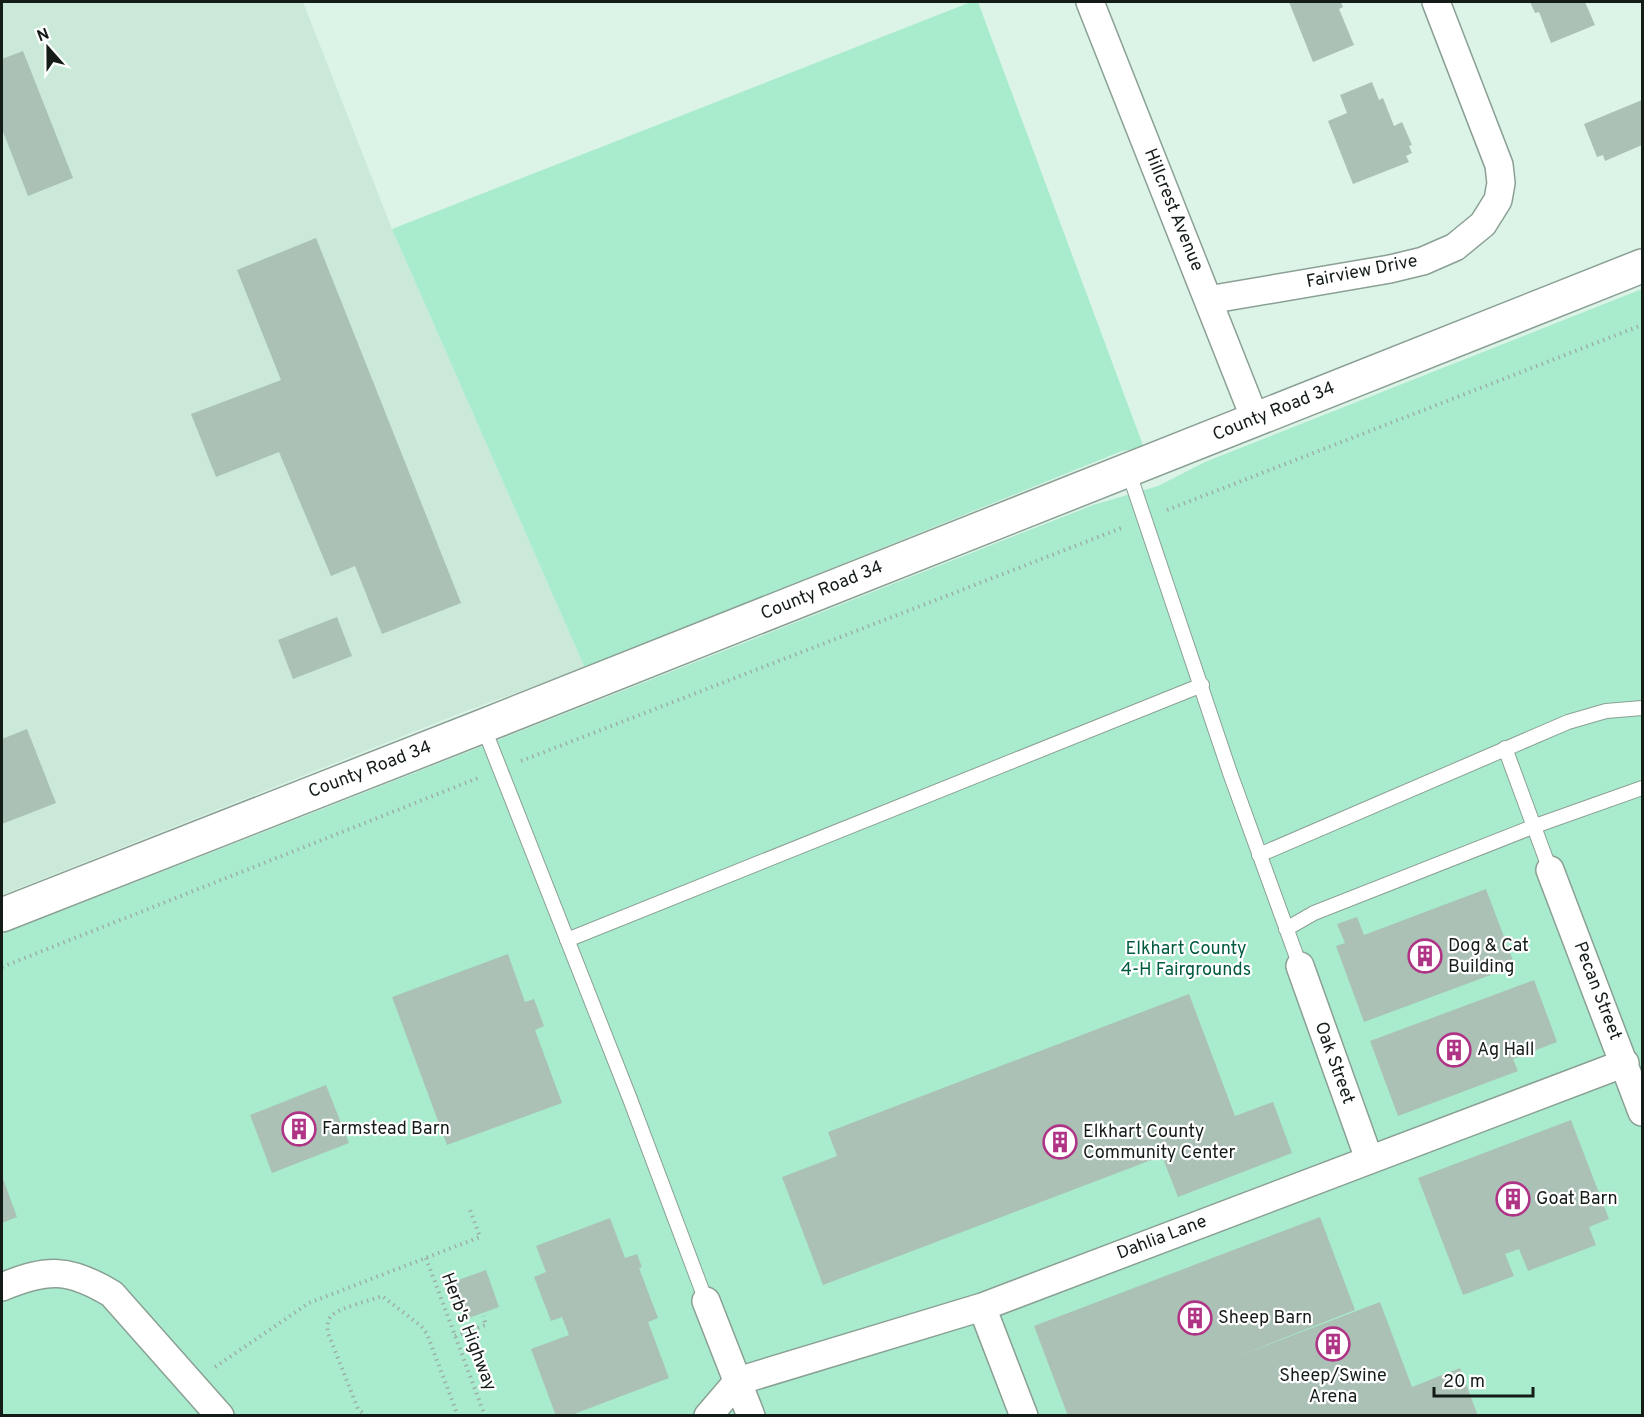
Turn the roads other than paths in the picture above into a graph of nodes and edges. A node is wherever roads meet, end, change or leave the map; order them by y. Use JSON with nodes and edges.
{"nodes":[{"id":1,"x":1090,"y":2,"type":"edge"},
{"id":2,"x":1436,"y":2,"type":"edge"},
{"id":3,"x":1642,"y":266,"type":"edge"},
{"id":4,"x":1208,"y":300,"type":"junction"},
{"id":5,"x":1255,"y":419,"type":"junction"},
{"id":6,"x":1128,"y":470,"type":"junction"},
{"id":7,"x":1202,"y":685,"type":"junction"},
{"id":8,"x":1642,"y":708,"type":"edge"},
{"id":9,"x":483,"y":726,"type":"junction"},
{"id":10,"x":1505,"y":748,"type":"junction"},
{"id":11,"x":1642,"y":788,"type":"edge"},
{"id":12,"x":1534,"y":826,"type":"junction"},
{"id":13,"x":1259,"y":855,"type":"junction"},
{"id":14,"x":1550,"y":870,"type":"joint"},
{"id":15,"x":2,"y":915,"type":"edge"},
{"id":16,"x":1286,"y":929,"type":"junction"},
{"id":17,"x":567,"y":940,"type":"junction"},
{"id":18,"x":1300,"y":966,"type":"joint"},
{"id":19,"x":1624,"y":1063,"type":"junction"},
{"id":20,"x":1642,"y":1112,"type":"edge"},
{"id":21,"x":1369,"y":1160,"type":"junction"},
{"id":22,"x":2,"y":1287,"type":"edge"},
{"id":23,"x":706,"y":1301,"type":"joint"},
{"id":24,"x":982,"y":1307,"type":"junction"},
{"id":25,"x":738,"y":1380,"type":"junction"},
{"id":26,"x":220,"y":1416,"type":"edge"},
{"id":27,"x":708,"y":1416,"type":"edge"},
{"id":28,"x":751,"y":1416,"type":"edge"},
{"id":29,"x":1024,"y":1416,"type":"edge"}],
"edges":[{"from":1,"to":4,"type":"street","name":"Hillcrest Avenue"},
{"from":2,"to":4,"type":"street","name":"Fairview Drive"},
{"from":3,"to":5,"type":"street","name":"County Road 34"},
{"from":4,"to":5,"type":"street","name":"Hillcrest Avenue"},
{"from":5,"to":6,"type":"street","name":"County Road 34"},
{"from":6,"to":7,"type":"lane"},
{"from":6,"to":9,"type":"street","name":"County Road 34"},
{"from":7,"to":13,"type":"lane"},
{"from":7,"to":17,"type":"lane"},
{"from":8,"to":10,"type":"lane"},
{"from":9,"to":15,"type":"street","name":"County Road 34"},
{"from":9,"to":17,"type":"lane"},
{"from":10,"to":12,"type":"lane"},
{"from":10,"to":13,"type":"lane"},
{"from":11,"to":12,"type":"lane"},
{"from":12,"to":14,"type":"lane"},
{"from":12,"to":16,"type":"lane"},
{"from":13,"to":16,"type":"lane"},
{"from":14,"to":19,"type":"street","name":"Pecan Street"},
{"from":16,"to":18,"type":"lane"},
{"from":17,"to":23,"type":"lane"},
{"from":18,"to":21,"type":"street","name":"Oak Street"},
{"from":19,"to":20,"type":"street","name":"Pecan Street"},
{"from":19,"to":21,"type":"street","name":"Dahlia Lane"},
{"from":21,"to":24,"type":"street","name":"Dahlia Lane"},
{"from":22,"to":26,"type":"street"},
{"from":23,"to":25,"type":"street"},
{"from":24,"to":25,"type":"street","name":"Dahlia Lane"},
{"from":24,"to":29,"type":"street"},
{"from":25,"to":27,"type":"street"},
{"from":25,"to":28,"type":"street"}]}
